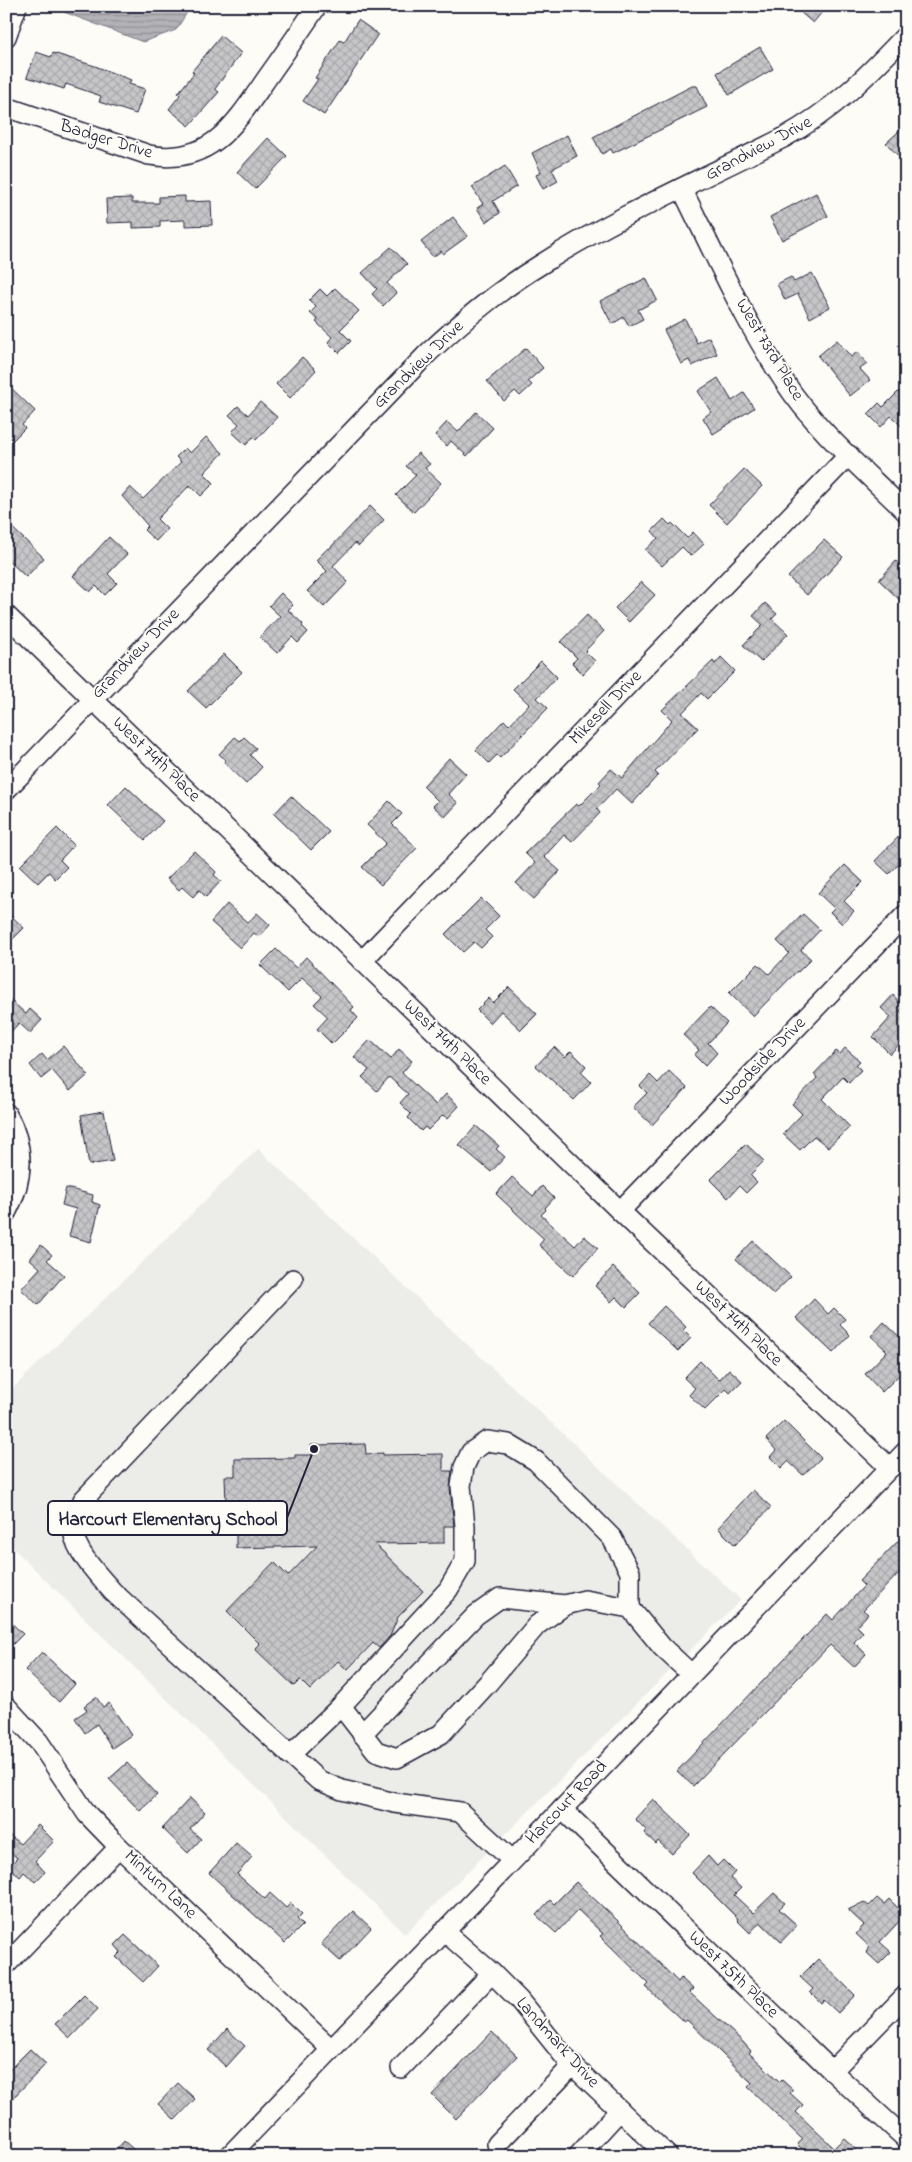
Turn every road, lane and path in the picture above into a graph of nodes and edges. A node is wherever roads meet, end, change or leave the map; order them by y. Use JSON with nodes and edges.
{"nodes":[{"id":1,"x":17,"y":6,"type":"edge"},
{"id":2,"x":318,"y":6,"type":"edge"},
{"id":3,"x":906,"y":35,"type":"edge"},
{"id":4,"x":6,"y":37,"type":"edge"},
{"id":5,"x":6,"y":107,"type":"edge"},
{"id":6,"x":682,"y":189,"type":"junction"},
{"id":7,"x":849,"y":455,"type":"junction"},
{"id":8,"x":906,"y":512,"type":"edge"},
{"id":9,"x":6,"y":614,"type":"edge"},
{"id":10,"x":93,"y":698,"type":"junction"},
{"id":11,"x":6,"y":790,"type":"edge"},
{"id":12,"x":906,"y":914,"type":"edge"},
{"id":13,"x":362,"y":961,"type":"junction"},
{"id":14,"x":6,"y":1113,"type":"edge"},
{"id":15,"x":620,"y":1211,"type":"junction"},
{"id":16,"x":6,"y":1214,"type":"edge"},
{"id":17,"x":293,"y":1279,"type":"dead end"},
{"id":18,"x":906,"y":1451,"type":"edge"},
{"id":19,"x":890,"y":1468,"type":"junction"},
{"id":20,"x":565,"y":1605,"type":"junction"},
{"id":21,"x":630,"y":1608,"type":"junction"},
{"id":22,"x":691,"y":1674,"type":"junction"},
{"id":23,"x":6,"y":1706,"type":"edge"},
{"id":24,"x":341,"y":1706,"type":"junction"},
{"id":25,"x":362,"y":1734,"type":"junction"},
{"id":26,"x":290,"y":1755,"type":"junction"},
{"id":27,"x":562,"y":1809,"type":"junction"},
{"id":28,"x":119,"y":1847,"type":"junction"},
{"id":29,"x":512,"y":1860,"type":"junction"},
{"id":30,"x":444,"y":1931,"type":"junction"},
{"id":31,"x":6,"y":1965,"type":"edge"},
{"id":32,"x":492,"y":1973,"type":"junction"},
{"id":33,"x":906,"y":1994,"type":"edge"},
{"id":34,"x":331,"y":2049,"type":"junction"},
{"id":35,"x":573,"y":2065,"type":"junction"},
{"id":36,"x":402,"y":2068,"type":"dead end"},
{"id":37,"x":832,"y":2071,"type":"junction"},
{"id":38,"x":620,"y":2110,"type":"junction"},
{"id":39,"x":906,"y":2139,"type":"edge"},
{"id":40,"x":496,"y":2144,"type":"dead end"},
{"id":41,"x":659,"y":2153,"type":"edge"},
{"id":42,"x":229,"y":2156,"type":"edge"},
{"id":43,"x":578,"y":2156,"type":"edge"}],
"edges":[{"from":1,"to":4,"type":"street"},
{"from":2,"to":5,"type":"street","name":"Badger Drive"},
{"from":3,"to":6,"type":"street","name":"Grandview Drive"},
{"from":6,"to":7,"type":"street","name":"West 73rd Place"},
{"from":6,"to":10,"type":"street","name":"Grandview Drive"},
{"from":7,"to":8,"type":"street","name":"West 73rd Place"},
{"from":7,"to":13,"type":"street","name":"Mikesell Drive"},
{"from":9,"to":10,"type":"street","name":"West 74th Place"},
{"from":10,"to":11,"type":"street","name":"Grandview Drive"},
{"from":10,"to":13,"type":"street","name":"West 74th Place"},
{"from":12,"to":15,"type":"street","name":"Woodside Drive"},
{"from":13,"to":15,"type":"street","name":"West 74th Place"},
{"from":14,"to":16,"type":"street"},
{"from":15,"to":19,"type":"street","name":"West 74th Place"},
{"from":17,"to":26,"type":"street"},
{"from":18,"to":19,"type":"street","name":"Harcourt Road"},
{"from":19,"to":22,"type":"street","name":"Harcourt Road"},
{"from":20,"to":21,"type":"street"},
{"from":20,"to":25,"type":"street"},
{"from":20,"to":25,"type":"street"},
{"from":21,"to":22,"type":"street"},
{"from":21,"to":24,"type":"street"},
{"from":22,"to":27,"type":"street","name":"Harcourt Road"},
{"from":23,"to":28,"type":"street","name":"Minturn Lane"},
{"from":24,"to":25,"type":"street"},
{"from":24,"to":26,"type":"street"},
{"from":26,"to":29,"type":"street"},
{"from":27,"to":29,"type":"street","name":"Harcourt Road"},
{"from":27,"to":37,"type":"street","name":"West 75th Place"},
{"from":28,"to":31,"type":"street"},
{"from":28,"to":34,"type":"street","name":"Minturn Lane"},
{"from":29,"to":30,"type":"street","name":"Harcourt Road"},
{"from":30,"to":32,"type":"street","name":"Landmark Drive"},
{"from":30,"to":34,"type":"street","name":"Harcourt Road"},
{"from":32,"to":35,"type":"street","name":"Landmark Drive"},
{"from":32,"to":36,"type":"street"},
{"from":33,"to":37,"type":"street"},
{"from":34,"to":42,"type":"street","name":"Harcourt Road"},
{"from":35,"to":38,"type":"street","name":"Landmark Drive"},
{"from":35,"to":40,"type":"street"},
{"from":37,"to":39,"type":"street","name":"West 75th Place"},
{"from":38,"to":41,"type":"street","name":"Landmark Drive"},
{"from":38,"to":43,"type":"street"}]}
